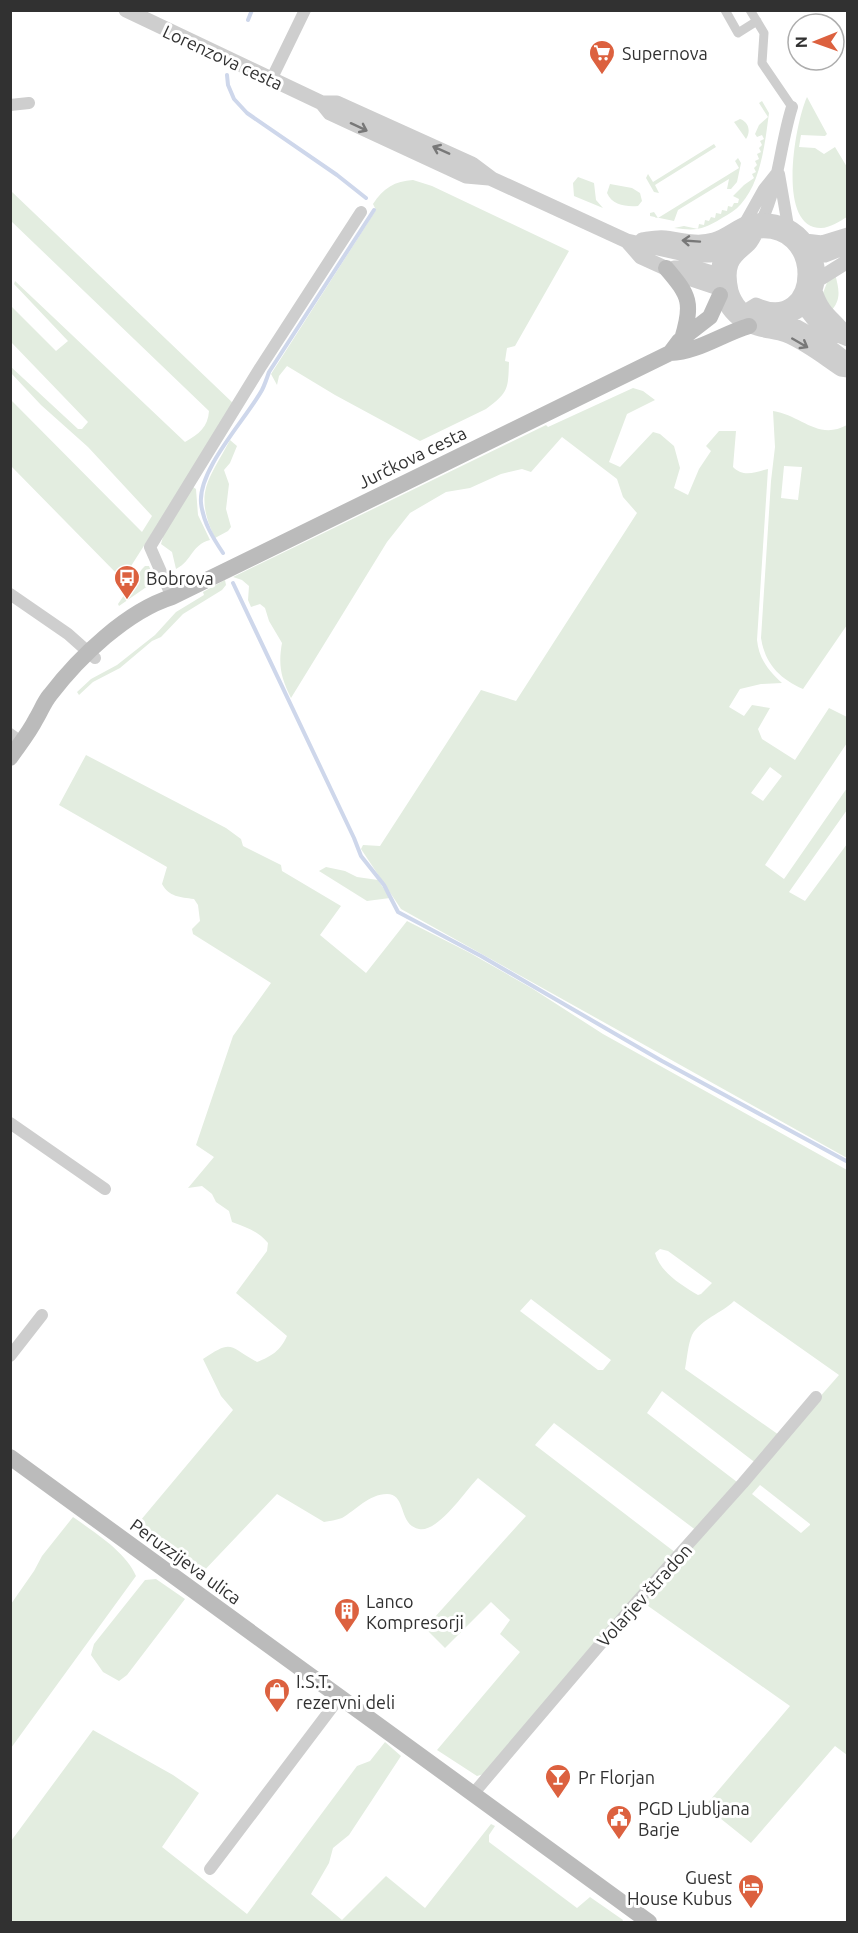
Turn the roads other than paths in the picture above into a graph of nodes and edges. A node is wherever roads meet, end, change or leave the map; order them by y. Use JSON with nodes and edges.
{"nodes":[{"id":1,"x":126,"y":10,"type":"edge"},
{"id":2,"x":305,"y":10,"type":"edge"},
{"id":3,"x":725,"y":10,"type":"edge"},
{"id":4,"x":750,"y":10,"type":"edge"},
{"id":5,"x":757,"y":21,"type":"junction"},
{"id":6,"x":271,"y":80,"type":"junction"},
{"id":7,"x":29,"y":103,"type":"dead end"},
{"id":8,"x":10,"y":105,"type":"edge"},
{"id":9,"x":792,"y":107,"type":"joint"},
{"id":10,"x":779,"y":170,"type":"junction"},
{"id":11,"x":361,"y":212,"type":"dead end"},
{"id":12,"x":754,"y":225,"type":"junction"},
{"id":13,"x":788,"y":226,"type":"junction"},
{"id":14,"x":848,"y":235,"type":"edge"},
{"id":15,"x":627,"y":241,"type":"junction"},
{"id":16,"x":848,"y":246,"type":"edge"},
{"id":17,"x":726,"y":250,"type":"junction"},
{"id":18,"x":807,"y":250,"type":"junction"},
{"id":19,"x":848,"y":261,"type":"edge"},
{"id":20,"x":666,"y":268,"type":"junction"},
{"id":21,"x":722,"y":284,"type":"junction"},
{"id":22,"x":809,"y":293,"type":"junction"},
{"id":23,"x":744,"y":318,"type":"junction"},
{"id":24,"x":783,"y":319,"type":"junction"},
{"id":25,"x":848,"y":338,"type":"edge"},
{"id":26,"x":682,"y":339,"type":"junction"},
{"id":27,"x":670,"y":353,"type":"junction"},
{"id":28,"x":848,"y":361,"type":"edge"},
{"id":29,"x":848,"y":370,"type":"edge"},
{"id":30,"x":10,"y":594,"type":"edge"},
{"id":31,"x":172,"y":597,"type":"junction"},
{"id":32,"x":92,"y":655,"type":"junction"},
{"id":33,"x":16,"y":738,"type":"edge"},
{"id":34,"x":10,"y":758,"type":"edge"},
{"id":35,"x":10,"y":1124,"type":"edge"},
{"id":36,"x":105,"y":1189,"type":"dead end"},
{"id":37,"x":42,"y":1315,"type":"dead end"},
{"id":38,"x":10,"y":1356,"type":"edge"},
{"id":39,"x":816,"y":1397,"type":"dead end"},
{"id":40,"x":10,"y":1457,"type":"edge"},
{"id":41,"x":339,"y":1697,"type":"junction"},
{"id":42,"x":473,"y":1794,"type":"junction"},
{"id":43,"x":210,"y":1869,"type":"dead end"},
{"id":44,"x":649,"y":1923,"type":"edge"}],
"edges":[{"from":1,"to":6,"type":"street","name":"Lorenzova cesta"},
{"from":2,"to":6,"type":"street"},
{"from":3,"to":5,"type":"street"},
{"from":4,"to":5,"type":"street"},
{"from":5,"to":9,"type":"street"},
{"from":6,"to":15,"type":"street","name":"Lorenzova cesta"},
{"from":7,"to":8,"type":"street"},
{"from":9,"to":10,"type":"street"},
{"from":10,"to":12,"type":"street"},
{"from":10,"to":13,"type":"street"},
{"from":11,"to":31,"type":"street"},
{"from":12,"to":13,"type":"street"},
{"from":12,"to":15,"type":"street","name":"Lorenzova cesta","one_way":true},
{"from":12,"to":17,"type":"street"},
{"from":12,"to":18,"type":"street"},
{"from":12,"to":21,"type":"street"},
{"from":13,"to":18,"type":"street"},
{"from":14,"to":18,"type":"street"},
{"from":15,"to":17,"type":"street","name":"Lorenzova cesta"},
{"from":15,"to":20,"type":"street","name":"Lorenzova cesta"},
{"from":16,"to":18,"type":"street"},
{"from":17,"to":21,"type":"street"},
{"from":18,"to":22,"type":"street"},
{"from":18,"to":22,"type":"street"},
{"from":19,"to":22,"type":"street"},
{"from":20,"to":21,"type":"street","name":"Lorenzova cesta"},
{"from":20,"to":26,"type":"main road","name":"Jurčkova cesta"},
{"from":21,"to":23,"type":"street"},
{"from":21,"to":26,"type":"main road","name":"Jurčkova cesta"},
{"from":22,"to":23,"type":"street"},
{"from":22,"to":24,"type":"street"},
{"from":22,"to":25,"type":"street"},
{"from":23,"to":24,"type":"street"},
{"from":23,"to":27,"type":"main road","name":"Jurčkova cesta"},
{"from":23,"to":29,"type":"street","one_way":true},
{"from":24,"to":28,"type":"street"},
{"from":26,"to":27,"type":"main road","name":"Jurčkova cesta"},
{"from":27,"to":31,"type":"main road","name":"Jurčkova cesta"},
{"from":30,"to":32,"type":"street"},
{"from":31,"to":32,"type":"main road","name":"Jurčkova cesta"},
{"from":32,"to":33,"type":"main road","name":"Jurčkova cesta"},
{"from":33,"to":34,"type":"main road","name":"Jurčkova cesta"},
{"from":35,"to":36,"type":"street"},
{"from":37,"to":38,"type":"street"},
{"from":39,"to":42,"type":"street","name":"Volarjev štradon"},
{"from":40,"to":41,"type":"main road","name":"Peruzzijeva ulica"},
{"from":41,"to":42,"type":"main road","name":"Peruzzijeva ulica"},
{"from":41,"to":43,"type":"street"},
{"from":42,"to":44,"type":"main road","name":"Peruzzijeva ulica"}]}
